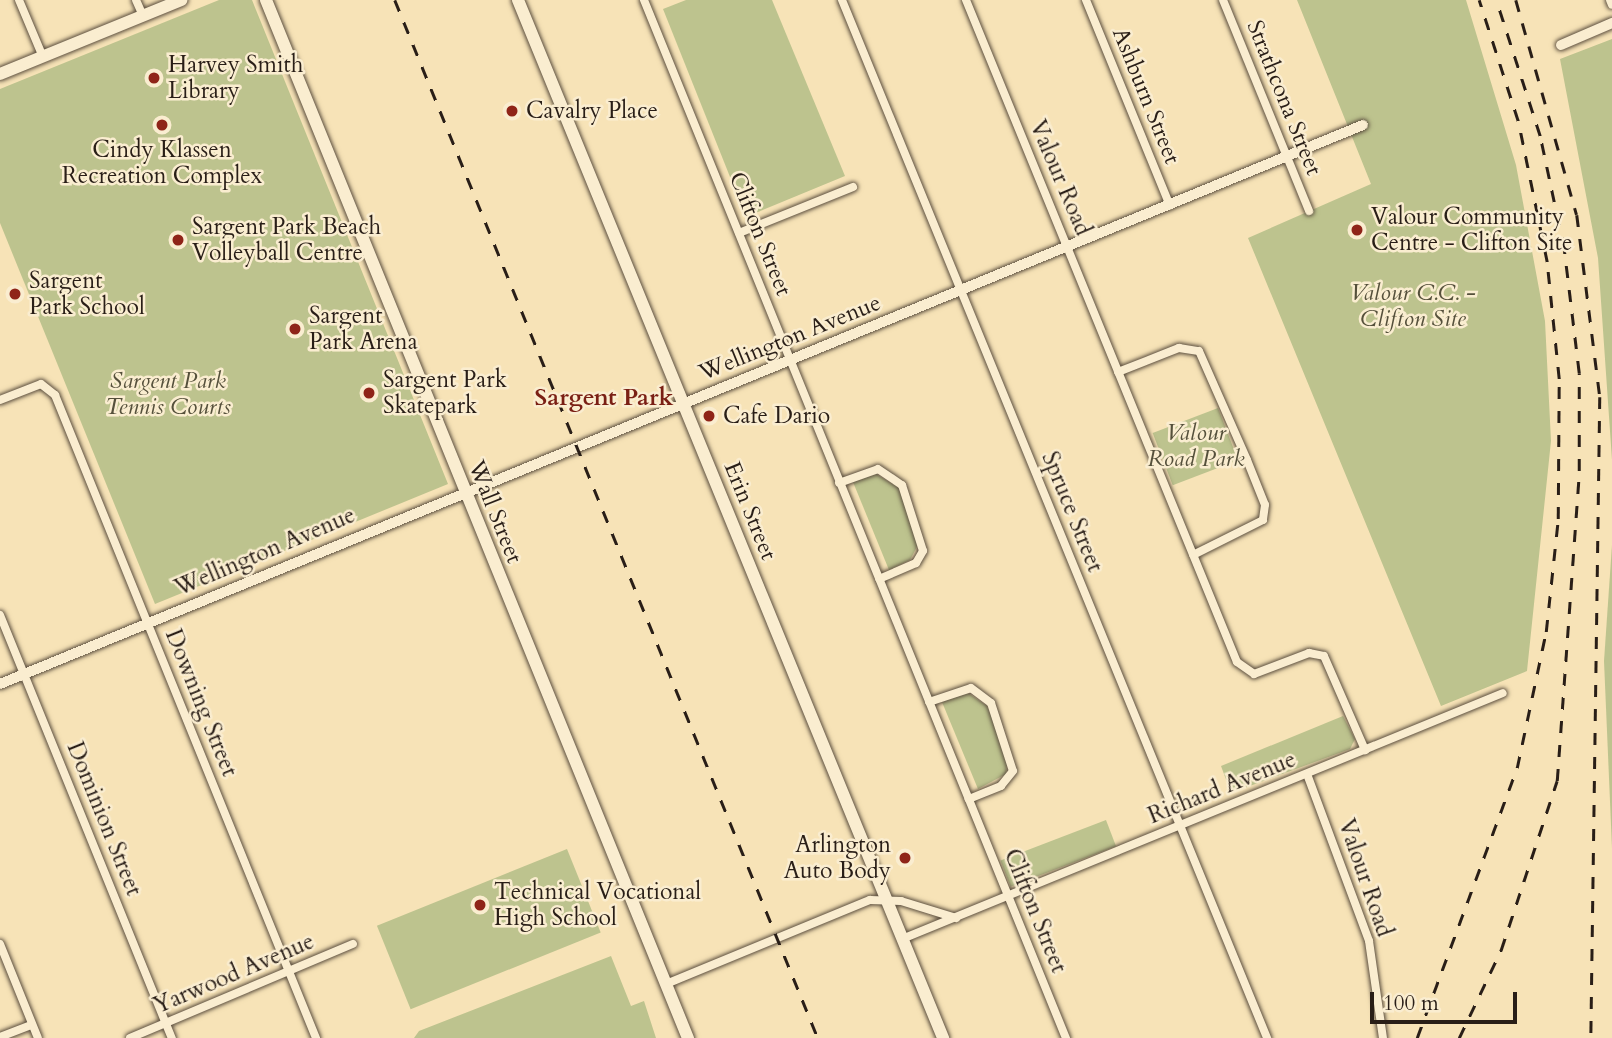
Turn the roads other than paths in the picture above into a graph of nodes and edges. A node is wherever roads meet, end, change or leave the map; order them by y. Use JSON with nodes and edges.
{"nodes":[{"id":1,"x":19,"y":0,"type":"edge"},
{"id":2,"x":136,"y":0,"type":"edge"},
{"id":3,"x":181,"y":0,"type":"edge"},
{"id":4,"x":266,"y":0,"type":"edge"},
{"id":5,"x":518,"y":0,"type":"edge"},
{"id":6,"x":644,"y":0,"type":"edge"},
{"id":7,"x":842,"y":0,"type":"edge"},
{"id":8,"x":966,"y":0,"type":"edge"},
{"id":9,"x":1086,"y":0,"type":"edge"},
{"id":10,"x":1223,"y":0,"type":"edge"},
{"id":11,"x":1610,"y":0,"type":"edge"},
{"id":12,"x":1612,"y":5,"type":"edge"},
{"id":13,"x":143,"y":16,"type":"junction"},
{"id":14,"x":1612,"y":23,"type":"edge"},
{"id":15,"x":1561,"y":45,"type":"dead end"},
{"id":16,"x":43,"y":57,"type":"junction"},
{"id":17,"x":0,"y":74,"type":"edge"},
{"id":18,"x":1363,"y":125,"type":"dead end"},
{"id":19,"x":1287,"y":157,"type":"junction"},
{"id":20,"x":853,"y":187,"type":"dead end"},
{"id":21,"x":1170,"y":206,"type":"junction"},
{"id":22,"x":1309,"y":211,"type":"dead end"},
{"id":23,"x":739,"y":233,"type":"junction"},
{"id":24,"x":1068,"y":247,"type":"junction"},
{"id":25,"x":961,"y":291,"type":"junction"},
{"id":26,"x":789,"y":361,"type":"junction"},
{"id":27,"x":1118,"y":372,"type":"junction"},
{"id":28,"x":0,"y":400,"type":"edge"},
{"id":29,"x":684,"y":404,"type":"junction"},
{"id":30,"x":839,"y":482,"type":"junction"},
{"id":31,"x":465,"y":492,"type":"junction"},
{"id":32,"x":1193,"y":555,"type":"junction"},
{"id":33,"x":879,"y":579,"type":"junction"},
{"id":34,"x":0,"y":615,"type":"edge"},
{"id":35,"x":148,"y":623,"type":"junction"},
{"id":36,"x":25,"y":674,"type":"junction"},
{"id":37,"x":0,"y":684,"type":"edge"},
{"id":38,"x":1503,"y":693,"type":"dead end"},
{"id":39,"x":929,"y":702,"type":"junction"},
{"id":40,"x":1365,"y":750,"type":"junction"},
{"id":41,"x":1307,"y":774,"type":"junction"},
{"id":42,"x":968,"y":799,"type":"junction"},
{"id":43,"x":1178,"y":826,"type":"junction"},
{"id":44,"x":1007,"y":896,"type":"junction"},
{"id":45,"x":886,"y":899,"type":"junction"},
{"id":46,"x":956,"y":918,"type":"junction"},
{"id":47,"x":902,"y":939,"type":"junction"},
{"id":48,"x":0,"y":944,"type":"edge"},
{"id":49,"x":353,"y":944,"type":"dead end"},
{"id":50,"x":289,"y":972,"type":"junction"},
{"id":51,"x":666,"y":984,"type":"junction"},
{"id":52,"x":166,"y":1023,"type":"junction"},
{"id":53,"x":32,"y":1025,"type":"junction"},
{"id":54,"x":0,"y":1037,"type":"edge"},
{"id":55,"x":38,"y":1038,"type":"edge"},
{"id":56,"x":130,"y":1038,"type":"edge"},
{"id":57,"x":172,"y":1038,"type":"edge"},
{"id":58,"x":316,"y":1038,"type":"edge"},
{"id":59,"x":688,"y":1038,"type":"edge"},
{"id":60,"x":943,"y":1038,"type":"edge"},
{"id":61,"x":1066,"y":1038,"type":"edge"},
{"id":62,"x":1267,"y":1038,"type":"edge"},
{"id":63,"x":1383,"y":1038,"type":"edge"}],
"edges":[{"from":1,"to":16,"type":"street"},
{"from":2,"to":13,"type":"street"},
{"from":3,"to":13,"type":"main road"},
{"from":4,"to":31,"type":"main road","name":"Wall Street"},
{"from":5,"to":29,"type":"main road","name":"Erin Street"},
{"from":6,"to":23,"type":"street","name":"Clifton Street"},
{"from":7,"to":25,"type":"street","name":"Spruce Street"},
{"from":8,"to":24,"type":"street","name":"Valour Road"},
{"from":9,"to":21,"type":"street","name":"Ashburn Street"},
{"from":10,"to":19,"type":"street","name":"Strathcona Street"},
{"from":11,"to":12,"type":"street"},
{"from":13,"to":16,"type":"main road"},
{"from":14,"to":15,"type":"street"},
{"from":16,"to":17,"type":"main road"},
{"from":18,"to":19,"type":"street","name":"Wellington Avenue"},
{"from":19,"to":21,"type":"street","name":"Wellington Avenue"},
{"from":19,"to":22,"type":"street","name":"Strathcona Street"},
{"from":20,"to":23,"type":"street"},
{"from":21,"to":24,"type":"street","name":"Wellington Avenue"},
{"from":23,"to":26,"type":"street","name":"Clifton Street"},
{"from":24,"to":25,"type":"street","name":"Wellington Avenue"},
{"from":24,"to":27,"type":"street","name":"Valour Road"},
{"from":25,"to":26,"type":"street","name":"Wellington Avenue"},
{"from":25,"to":43,"type":"street","name":"Spruce Street"},
{"from":26,"to":29,"type":"street","name":"Wellington Avenue"},
{"from":26,"to":30,"type":"street","name":"Clifton Street"},
{"from":27,"to":32,"type":"street","name":"Valour Road"},
{"from":27,"to":32,"type":"street"},
{"from":28,"to":35,"type":"street","name":"Downing Street"},
{"from":29,"to":31,"type":"street","name":"Wellington Avenue"},
{"from":29,"to":45,"type":"main road","name":"Erin Street"},
{"from":30,"to":33,"type":"street","name":"Clifton Street"},
{"from":30,"to":33,"type":"street"},
{"from":31,"to":35,"type":"street","name":"Wellington Avenue"},
{"from":31,"to":51,"type":"main road","name":"Wall Street"},
{"from":32,"to":40,"type":"street","name":"Valour Road"},
{"from":33,"to":39,"type":"street","name":"Clifton Street"},
{"from":34,"to":36,"type":"street","name":"Dominion Street"},
{"from":35,"to":36,"type":"street","name":"Wellington Avenue"},
{"from":35,"to":50,"type":"street","name":"Downing Street"},
{"from":36,"to":37,"type":"street","name":"Wellington Avenue"},
{"from":36,"to":52,"type":"street","name":"Dominion Street"},
{"from":38,"to":40,"type":"street","name":"Richard Avenue"},
{"from":39,"to":42,"type":"street","name":"Clifton Street"},
{"from":39,"to":42,"type":"street"},
{"from":40,"to":41,"type":"street","name":"Richard Avenue"},
{"from":41,"to":43,"type":"street","name":"Richard Avenue"},
{"from":41,"to":63,"type":"street","name":"Valour Road"},
{"from":42,"to":44,"type":"street","name":"Clifton Street"},
{"from":43,"to":44,"type":"street","name":"Richard Avenue"},
{"from":43,"to":62,"type":"street","name":"Spruce Street"},
{"from":44,"to":46,"type":"street","name":"Richard Avenue"},
{"from":44,"to":61,"type":"street","name":"Clifton Street"},
{"from":45,"to":46,"type":"street"},
{"from":45,"to":47,"type":"main road","name":"Erin Street"},
{"from":45,"to":51,"type":"street"},
{"from":46,"to":47,"type":"street","name":"Richard Avenue"},
{"from":47,"to":60,"type":"main road","name":"Erin Street"},
{"from":48,"to":53,"type":"street"},
{"from":49,"to":50,"type":"street","name":"Yarwood Avenue"},
{"from":50,"to":52,"type":"street","name":"Yarwood Avenue"},
{"from":50,"to":58,"type":"street","name":"Downing Street"},
{"from":51,"to":59,"type":"main road","name":"Wall Street"},
{"from":52,"to":56,"type":"street","name":"Yarwood Avenue"},
{"from":52,"to":57,"type":"street","name":"Dominion Street"},
{"from":53,"to":54,"type":"street"},
{"from":53,"to":55,"type":"street"}]}
